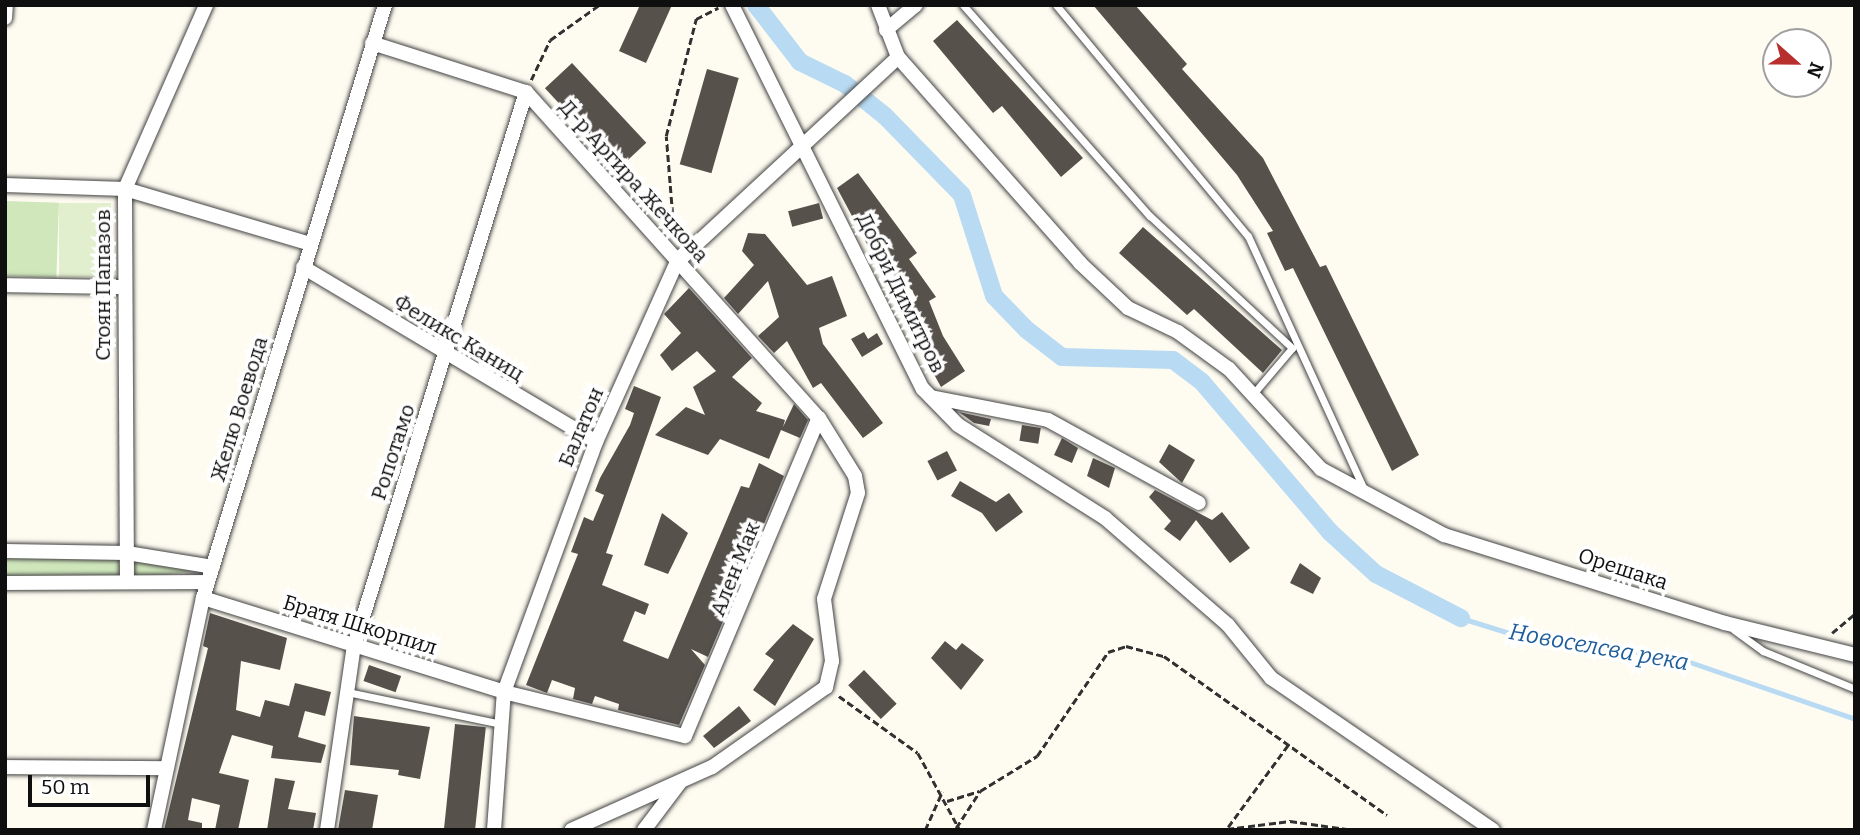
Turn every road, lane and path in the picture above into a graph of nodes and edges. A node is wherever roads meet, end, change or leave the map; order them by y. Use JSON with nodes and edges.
{"nodes":[{"id":1,"x":6,"y":5,"type":"edge"},
{"id":2,"x":205,"y":5,"type":"edge"},
{"id":3,"x":385,"y":5,"type":"edge"},
{"id":4,"x":599,"y":5,"type":"edge"},
{"id":5,"x":725,"y":5,"type":"edge"},
{"id":6,"x":732,"y":5,"type":"edge"},
{"id":7,"x":878,"y":5,"type":"edge"},
{"id":8,"x":916,"y":5,"type":"edge"},
{"id":9,"x":963,"y":5,"type":"edge"},
{"id":10,"x":1056,"y":5,"type":"edge"},
{"id":11,"x":5,"y":18,"type":"edge"},
{"id":12,"x":886,"y":30,"type":"junction"},
{"id":13,"x":372,"y":43,"type":"junction"},
{"id":14,"x":898,"y":57,"type":"junction"},
{"id":15,"x":527,"y":92,"type":"junction"},
{"id":16,"x":803,"y":141,"type":"junction"},
{"id":17,"x":5,"y":185,"type":"edge"},
{"id":18,"x":125,"y":189,"type":"junction"},
{"id":19,"x":311,"y":244,"type":"junction"},
{"id":20,"x":677,"y":262,"type":"junction"},
{"id":21,"x":303,"y":267,"type":"junction"},
{"id":22,"x":5,"y":285,"type":"edge"},
{"id":23,"x":123,"y":288,"type":"junction"},
{"id":24,"x":445,"y":356,"type":"junction"},
{"id":25,"x":1252,"y":395,"type":"junction"},
{"id":26,"x":931,"y":397,"type":"junction"},
{"id":27,"x":819,"y":418,"type":"junction"},
{"id":28,"x":596,"y":442,"type":"junction"},
{"id":29,"x":1855,"y":486,"type":"edge"},
{"id":30,"x":1366,"y":495,"type":"junction"},
{"id":31,"x":1199,"y":503,"type":"dead end"},
{"id":32,"x":1855,"y":504,"type":"edge"},
{"id":33,"x":5,"y":551,"type":"edge"},
{"id":34,"x":127,"y":553,"type":"junction"},
{"id":35,"x":213,"y":567,"type":"junction"},
{"id":36,"x":127,"y":582,"type":"junction"},
{"id":37,"x":208,"y":582,"type":"junction"},
{"id":38,"x":5,"y":583,"type":"edge"},
{"id":39,"x":203,"y":598,"type":"junction"},
{"id":40,"x":1855,"y":614,"type":"edge"},
{"id":41,"x":1725,"y":623,"type":"junction"},
{"id":42,"x":354,"y":646,"type":"junction"},
{"id":43,"x":1815,"y":646,"type":"junction"},
{"id":44,"x":1855,"y":655,"type":"edge"},
{"id":45,"x":826,"y":687,"type":"junction"},
{"id":46,"x":1855,"y":689,"type":"edge"},
{"id":47,"x":344,"y":692,"type":"junction"},
{"id":48,"x":504,"y":692,"type":"junction"},
{"id":49,"x":497,"y":723,"type":"junction"},
{"id":50,"x":688,"y":735,"type":"joint"},
{"id":51,"x":1288,"y":745,"type":"junction"},
{"id":52,"x":5,"y":767,"type":"edge"},
{"id":53,"x":165,"y":768,"type":"junction"},
{"id":54,"x":682,"y":780,"type":"junction"},
{"id":55,"x":980,"y":791,"type":"junction"},
{"id":56,"x":942,"y":792,"type":"junction"},
{"id":57,"x":946,"y":801,"type":"junction"},
{"id":58,"x":1387,"y":816,"type":"dead end"},
{"id":59,"x":958,"y":829,"type":"edge"},
{"id":60,"x":1227,"y":829,"type":"edge"},
{"id":61,"x":153,"y":830,"type":"edge"},
{"id":62,"x":327,"y":830,"type":"edge"},
{"id":63,"x":494,"y":830,"type":"edge"},
{"id":64,"x":571,"y":830,"type":"edge"},
{"id":65,"x":644,"y":830,"type":"edge"},
{"id":66,"x":925,"y":830,"type":"edge"},
{"id":67,"x":1353,"y":830,"type":"edge"},
{"id":68,"x":1493,"y":830,"type":"edge"}],
"edges":[{"from":1,"to":11,"type":"street"},
{"from":2,"to":18,"type":"street","name":"Стоян Папазов"},
{"from":3,"to":13,"type":"street","name":"Желю Воевода"},
{"from":4,"to":15,"type":"path"},
{"from":5,"to":20,"type":"path"},
{"from":6,"to":16,"type":"street","name":"Добри Димитров"},
{"from":7,"to":12,"type":"street"},
{"from":8,"to":12,"type":"street"},
{"from":9,"to":25,"type":"lane"},
{"from":10,"to":30,"type":"lane"},
{"from":12,"to":14,"type":"street","name":"Орешака"},
{"from":13,"to":15,"type":"street"},
{"from":13,"to":19,"type":"street","name":"Желю Воевода"},
{"from":14,"to":16,"type":"street","name":"Балатон"},
{"from":14,"to":25,"type":"street","name":"Орешака"},
{"from":15,"to":20,"type":"street","name":"Д-р Аргира Жечкова"},
{"from":15,"to":24,"type":"street","name":"Ропотамо"},
{"from":16,"to":20,"type":"street","name":"Балатон"},
{"from":16,"to":26,"type":"street","name":"Добри Димитров"},
{"from":17,"to":18,"type":"street"},
{"from":18,"to":19,"type":"street"},
{"from":18,"to":23,"type":"street","name":"Стоян Папазов"},
{"from":19,"to":21,"type":"street","name":"Желю Воевода"},
{"from":20,"to":27,"type":"street","name":"Д-р Аргира Жечкова"},
{"from":20,"to":28,"type":"street","name":"Балатон"},
{"from":21,"to":24,"type":"street","name":"Феликс Каниц"},
{"from":21,"to":35,"type":"street","name":"Желю Воевода"},
{"from":22,"to":23,"type":"street"},
{"from":23,"to":34,"type":"street","name":"Стоян Папазов"},
{"from":24,"to":28,"type":"street","name":"Феликс Каниц"},
{"from":24,"to":42,"type":"street","name":"Ропотамо"},
{"from":25,"to":30,"type":"street","name":"Орешака"},
{"from":26,"to":31,"type":"street"},
{"from":26,"to":68,"type":"street","name":"Добри Димитров"},
{"from":27,"to":45,"type":"street","name":"Д-р Аргира Жечкова"},
{"from":27,"to":50,"type":"street","name":"Ален Мак"},
{"from":28,"to":48,"type":"street","name":"Балатон"},
{"from":29,"to":32,"type":"path"},
{"from":30,"to":41,"type":"street","name":"Орешака"},
{"from":33,"to":34,"type":"street"},
{"from":34,"to":35,"type":"street"},
{"from":34,"to":36,"type":"street","name":"Стоян Папазов"},
{"from":35,"to":37,"type":"street","name":"Желю Воевода"},
{"from":36,"to":37,"type":"street"},
{"from":36,"to":38,"type":"street"},
{"from":37,"to":39,"type":"street","name":"Желю Воевода"},
{"from":39,"to":42,"type":"street","name":"Братя Шкорпил"},
{"from":39,"to":53,"type":"street","name":"Желю Воевода"},
{"from":40,"to":43,"type":"path"},
{"from":41,"to":43,"type":"street","name":"Орешака"},
{"from":41,"to":46,"type":"lane"},
{"from":42,"to":47,"type":"street","name":"Ропотамо"},
{"from":42,"to":48,"type":"street","name":"Братя Шкорпил"},
{"from":43,"to":44,"type":"street","name":"Орешака"},
{"from":45,"to":54,"type":"street"},
{"from":45,"to":56,"type":"path"},
{"from":47,"to":49,"type":"lane"},
{"from":47,"to":62,"type":"street","name":"Ропотамо"},
{"from":48,"to":49,"type":"street","name":"Балатон"},
{"from":48,"to":50,"type":"street","name":"Братя Шкорпил"},
{"from":49,"to":63,"type":"street","name":"Балатон"},
{"from":51,"to":55,"type":"path"},
{"from":51,"to":58,"type":"path"},
{"from":51,"to":60,"type":"path"},
{"from":52,"to":53,"type":"street"},
{"from":53,"to":61,"type":"street","name":"Желю Воевода"},
{"from":54,"to":64,"type":"street"},
{"from":54,"to":65,"type":"street"},
{"from":55,"to":57,"type":"path"},
{"from":55,"to":59,"type":"path"},
{"from":56,"to":57,"type":"path"},
{"from":56,"to":66,"type":"path"},
{"from":57,"to":59,"type":"path"},
{"from":60,"to":67,"type":"path"}]}
